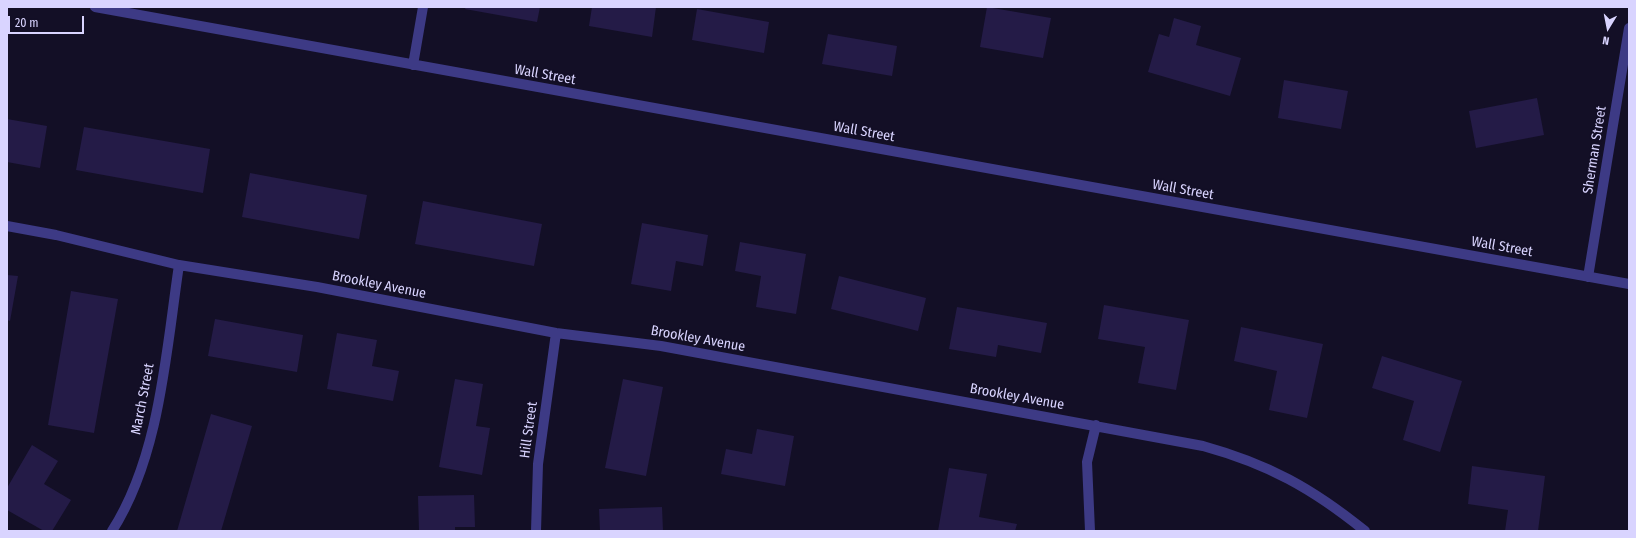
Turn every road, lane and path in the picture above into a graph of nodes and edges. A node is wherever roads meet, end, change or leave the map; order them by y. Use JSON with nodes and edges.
{"nodes":[{"id":1,"x":95,"y":7,"type":"edge"},
{"id":2,"x":423,"y":7,"type":"edge"},
{"id":3,"x":1629,"y":28,"type":"edge"},
{"id":4,"x":413,"y":65,"type":"junction"},
{"id":5,"x":7,"y":226,"type":"edge"},
{"id":6,"x":179,"y":266,"type":"junction"},
{"id":7,"x":1588,"y":277,"type":"junction"},
{"id":8,"x":1629,"y":284,"type":"edge"},
{"id":9,"x":556,"y":333,"type":"junction"},
{"id":10,"x":1096,"y":426,"type":"junction"},
{"id":11,"x":112,"y":531,"type":"edge"},
{"id":12,"x":536,"y":531,"type":"edge"},
{"id":13,"x":1090,"y":531,"type":"edge"},
{"id":14,"x":1364,"y":531,"type":"edge"}],
"edges":[{"from":1,"to":4,"type":"street","name":"Wall Street"},
{"from":2,"to":4,"type":"street"},
{"from":3,"to":7,"type":"street","name":"Sherman Street"},
{"from":4,"to":7,"type":"street","name":"Wall Street"},
{"from":5,"to":6,"type":"street","name":"Brookley Avenue"},
{"from":6,"to":9,"type":"street","name":"Brookley Avenue"},
{"from":6,"to":11,"type":"street","name":"March Street"},
{"from":7,"to":8,"type":"street","name":"Wall Street"},
{"from":9,"to":10,"type":"street","name":"Brookley Avenue"},
{"from":9,"to":12,"type":"street","name":"Hill Street"},
{"from":10,"to":13,"type":"street"},
{"from":10,"to":14,"type":"street","name":"Brookley Avenue"}]}
